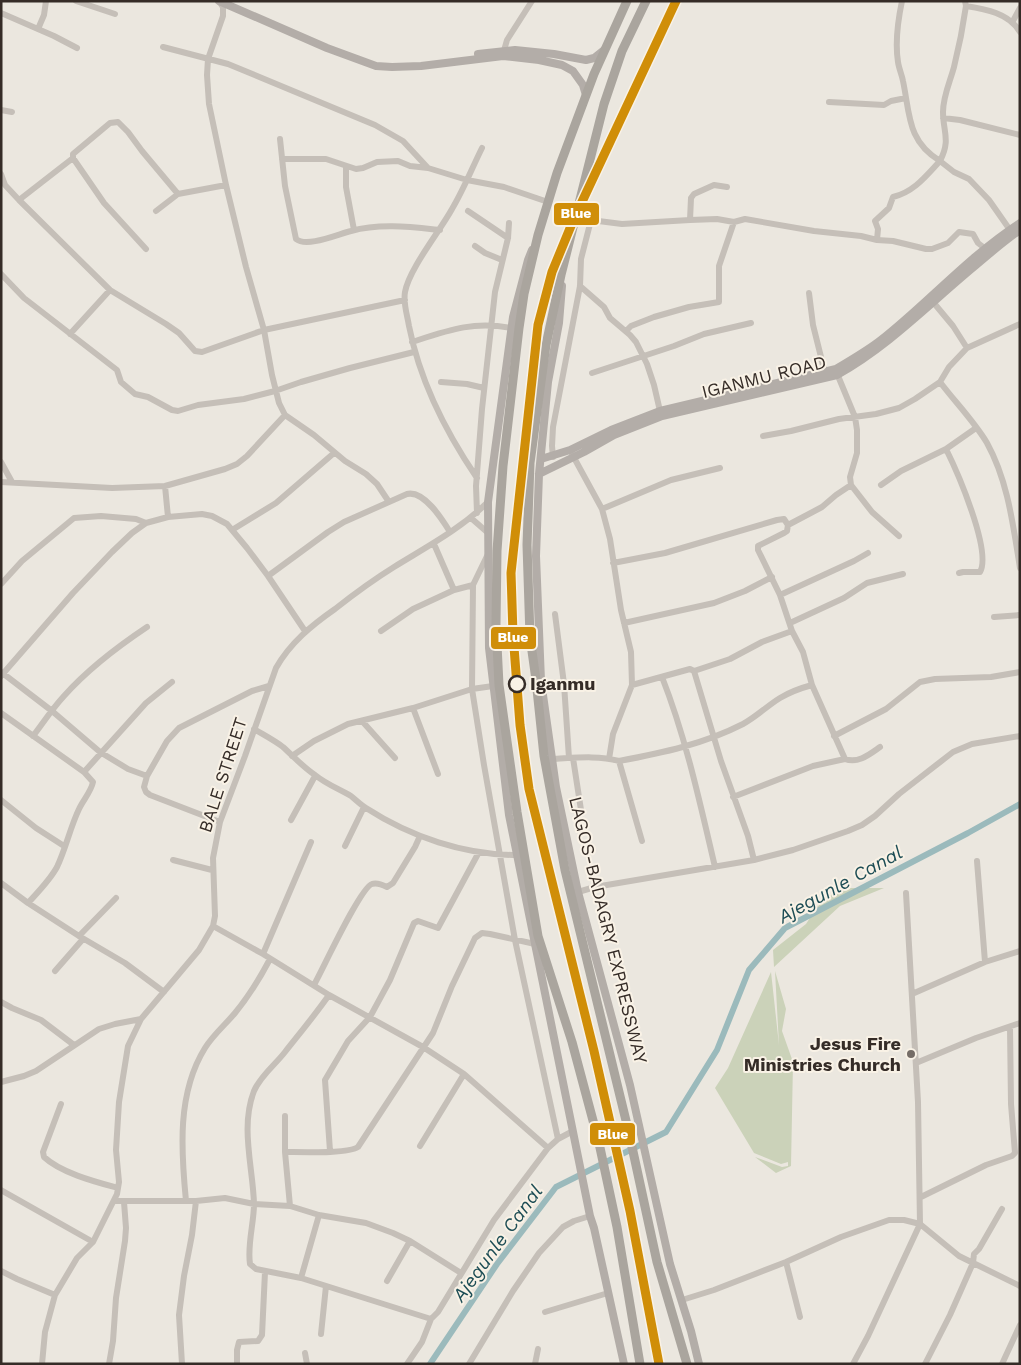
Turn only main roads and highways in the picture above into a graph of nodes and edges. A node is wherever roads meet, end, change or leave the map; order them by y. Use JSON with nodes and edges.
{"nodes":[{"id":1,"x":219,"y":1,"type":"edge"},
{"id":2,"x":231,"y":1,"type":"edge"},
{"id":3,"x":627,"y":1,"type":"edge"},
{"id":4,"x":646,"y":1,"type":"edge"},
{"id":5,"x":314,"y":39,"type":"junction"},
{"id":6,"x":604,"y":50,"type":"junction"},
{"id":7,"x":503,"y":53,"type":"junction"},
{"id":8,"x":586,"y":95,"type":"junction"},
{"id":9,"x":1020,"y":223,"type":"edge"},
{"id":10,"x":1020,"y":230,"type":"edge"},
{"id":11,"x":538,"y":235,"type":"junction"},
{"id":12,"x":988,"y":251,"type":"junction"},
{"id":13,"x":560,"y":275,"type":"junction"},
{"id":14,"x":836,"y":372,"type":"junction"},
{"id":15,"x":572,"y":454,"type":"junction"},
{"id":16,"x":541,"y":459,"type":"junction"},
{"id":17,"x":539,"y":474,"type":"junction"},
{"id":18,"x":624,"y":1364,"type":"edge"},
{"id":19,"x":640,"y":1364,"type":"edge"},
{"id":20,"x":687,"y":1364,"type":"edge"},
{"id":21,"x":699,"y":1364,"type":"edge"}],
"edges":[{"from":1,"to":5,"type":"main road"},
{"from":2,"to":5,"type":"main road"},
{"from":3,"to":6,"type":"highway"},
{"from":4,"to":13,"type":"highway","name":"LAGOS-BADAGRY EXPRESSWAY"},
{"from":5,"to":7,"type":"main road"},
{"from":6,"to":7,"type":"main road"},
{"from":6,"to":8,"type":"highway"},
{"from":7,"to":8,"type":"main road"},
{"from":8,"to":11,"type":"highway"},
{"from":9,"to":12,"type":"main road","name":"IGANMU ROAD"},
{"from":10,"to":12,"type":"main road","name":"IGANMU ROAD"},
{"from":11,"to":18,"type":"main road"},
{"from":11,"to":19,"type":"highway"},
{"from":12,"to":14,"type":"main road","name":"IGANMU ROAD"},
{"from":12,"to":14,"type":"main road","name":"IGANMU ROAD"},
{"from":13,"to":16,"type":"main road","name":"LAGOS-BADAGRY EXPRESSWAY"},
{"from":13,"to":20,"type":"highway","name":"LAGOS-BADAGRY EXPRESSWAY"},
{"from":14,"to":15,"type":"main road","name":"IGANMU ROAD"},
{"from":14,"to":15,"type":"main road","name":"IGANMU ROAD"},
{"from":15,"to":16,"type":"main road","name":"IGANMU ROAD"},
{"from":15,"to":17,"type":"main road","name":"IGANMU ROAD"},
{"from":16,"to":17,"type":"main road","name":"LAGOS-BADAGRY EXPRESSWAY"},
{"from":17,"to":21,"type":"main road","name":"LAGOS-BADAGRY EXPRESSWAY"}]}
